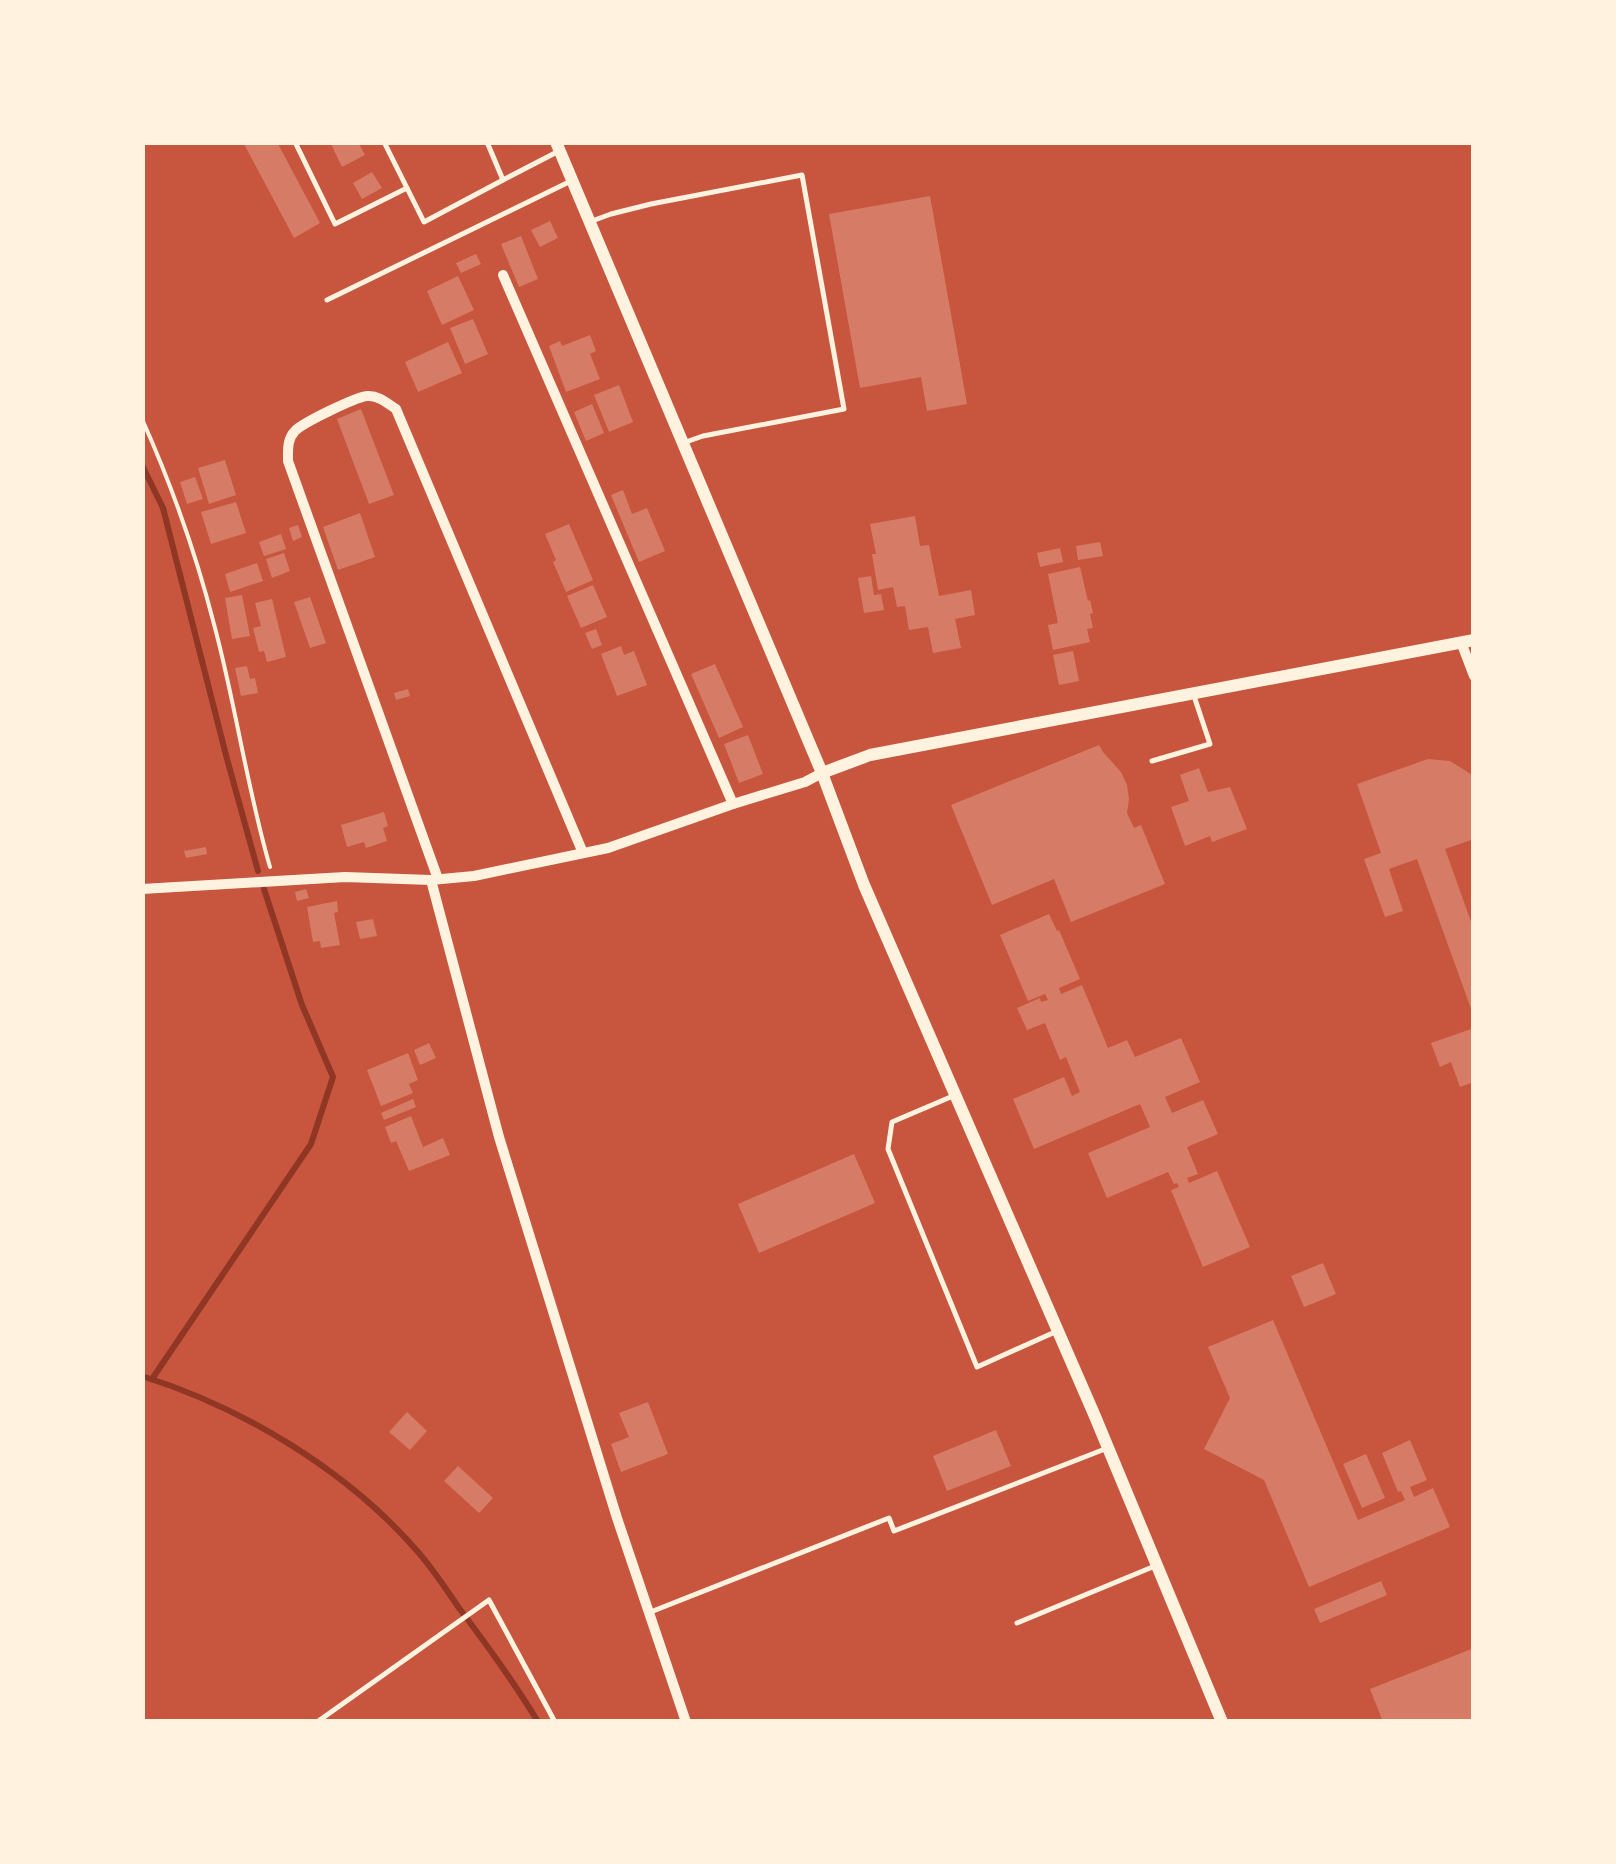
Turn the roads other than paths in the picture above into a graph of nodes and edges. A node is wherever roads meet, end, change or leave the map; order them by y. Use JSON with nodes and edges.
{"nodes":[{"id":1,"x":295,"y":142,"type":"edge"},
{"id":2,"x":384,"y":142,"type":"edge"},
{"id":3,"x":486,"y":142,"type":"edge"},
{"id":4,"x":558,"y":147,"type":"edge"},
{"id":5,"x":504,"y":180,"type":"junction"},
{"id":6,"x":572,"y":180,"type":"junction"},
{"id":7,"x":407,"y":188,"type":"junction"},
{"id":8,"x":589,"y":222,"type":"junction"},
{"id":9,"x":503,"y":275,"type":"dead end"},
{"id":10,"x":327,"y":300,"type":"dead end"},
{"id":11,"x":683,"y":444,"type":"junction"},
{"id":12,"x":1468,"y":641,"type":"edge"},
{"id":13,"x":1474,"y":676,"type":"edge"},
{"id":14,"x":1194,"y":694,"type":"junction"},
{"id":15,"x":1152,"y":761,"type":"dead end"},
{"id":16,"x":822,"y":773,"type":"junction"},
{"id":17,"x":733,"y":804,"type":"junction"},
{"id":18,"x":583,"y":853,"type":"junction"},
{"id":19,"x":434,"y":879,"type":"junction"},
{"id":20,"x":142,"y":889,"type":"edge"},
{"id":21,"x":956,"y":1095,"type":"junction"},
{"id":22,"x":1058,"y":1331,"type":"junction"},
{"id":23,"x":1108,"y":1448,"type":"junction"},
{"id":24,"x":1158,"y":1565,"type":"junction"},
{"id":25,"x":648,"y":1612,"type":"junction"},
{"id":26,"x":1018,"y":1623,"type":"dead end"},
{"id":27,"x":316,"y":1722,"type":"edge"},
{"id":28,"x":556,"y":1722,"type":"edge"},
{"id":29,"x":686,"y":1722,"type":"edge"},
{"id":30,"x":1222,"y":1722,"type":"edge"}],
"edges":[{"from":1,"to":7,"type":"lane"},
{"from":2,"to":7,"type":"lane"},
{"from":3,"to":5,"type":"lane"},
{"from":4,"to":5,"type":"lane"},
{"from":4,"to":6,"type":"street"},
{"from":5,"to":7,"type":"lane"},
{"from":6,"to":8,"type":"street"},
{"from":6,"to":10,"type":"lane"},
{"from":8,"to":11,"type":"street"},
{"from":8,"to":11,"type":"lane"},
{"from":9,"to":17,"type":"street"},
{"from":11,"to":16,"type":"street"},
{"from":12,"to":13,"type":"street"},
{"from":12,"to":14,"type":"street"},
{"from":14,"to":15,"type":"lane"},
{"from":14,"to":16,"type":"street"},
{"from":16,"to":17,"type":"street"},
{"from":16,"to":21,"type":"street"},
{"from":17,"to":18,"type":"street"},
{"from":18,"to":19,"type":"street"},
{"from":18,"to":19,"type":"street"},
{"from":19,"to":20,"type":"street"},
{"from":19,"to":25,"type":"street"},
{"from":21,"to":22,"type":"street"},
{"from":21,"to":22,"type":"lane"},
{"from":22,"to":23,"type":"street"},
{"from":23,"to":24,"type":"street"},
{"from":23,"to":25,"type":"lane"},
{"from":24,"to":26,"type":"lane"},
{"from":24,"to":30,"type":"street"},
{"from":25,"to":29,"type":"street"},
{"from":27,"to":28,"type":"lane"}]}
